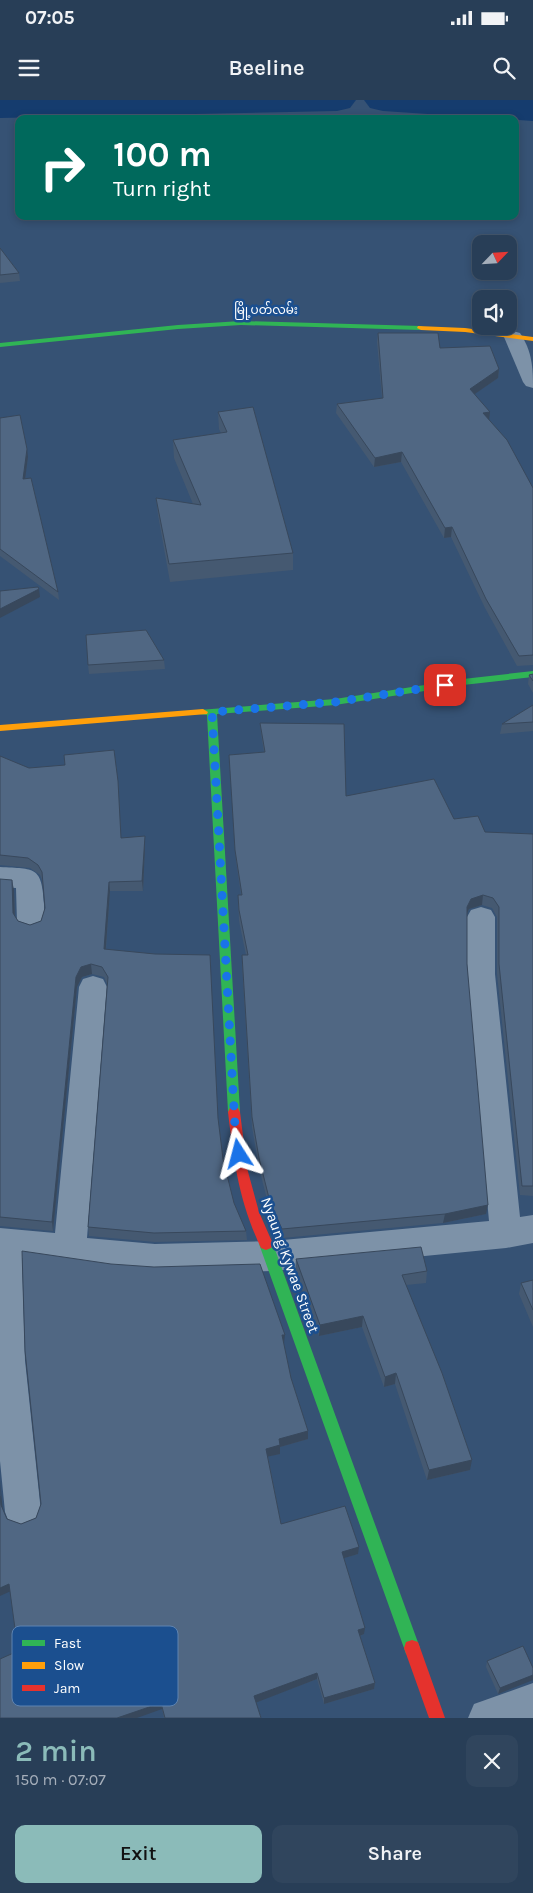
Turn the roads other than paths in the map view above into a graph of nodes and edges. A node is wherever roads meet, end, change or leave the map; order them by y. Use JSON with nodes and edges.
{"nodes":[{"id":1,"x":514,"y":337,"type":"junction"},
{"id":2,"x":533,"y":339,"type":"edge"},
{"id":3,"x":0,"y":345,"type":"edge"},
{"id":4,"x":533,"y":382,"type":"edge"},
{"id":5,"x":533,"y":674,"type":"edge"},
{"id":6,"x":212,"y":712,"type":"junction"},
{"id":7,"x":0,"y":728,"type":"edge"},
{"id":8,"x":0,"y":876,"type":"edge"},
{"id":9,"x":481,"y":917,"type":"dead end"},
{"id":10,"x":31,"y":923,"type":"edge"},
{"id":11,"x":93,"y":987,"type":"dead end"},
{"id":12,"x":520,"y":1232,"type":"edge"},
{"id":13,"x":2,"y":1242,"type":"edge"},
{"id":14,"x":70,"y":1250,"type":"junction"},
{"id":15,"x":272,"y":1256,"type":"junction"},
{"id":16,"x":23,"y":1512,"type":"dead end"},
{"id":17,"x":533,"y":1703,"type":"edge"},
{"id":18,"x":437,"y":1718,"type":"edge"},
{"id":19,"x":488,"y":1718,"type":"edge"}],
"edges":[{"from":1,"to":2,"type":"street","name":"မြို့ပတ်လမ်း"},
{"from":1,"to":3,"type":"street","name":"မြို့ပတ်လမ်း"},
{"from":1,"to":4,"type":"street"},
{"from":5,"to":6,"type":"street"},
{"from":6,"to":7,"type":"street"},
{"from":6,"to":15,"type":"street","name":"Nyaung Kywae Street"},
{"from":8,"to":10,"type":"street"},
{"from":9,"to":12,"type":"street"},
{"from":11,"to":14,"type":"street"},
{"from":12,"to":15,"type":"street"},
{"from":13,"to":14,"type":"street"},
{"from":13,"to":16,"type":"street"},
{"from":14,"to":15,"type":"street"},
{"from":15,"to":18,"type":"street","name":"Nyaung Kywae Street"},
{"from":17,"to":19,"type":"street"}]}
